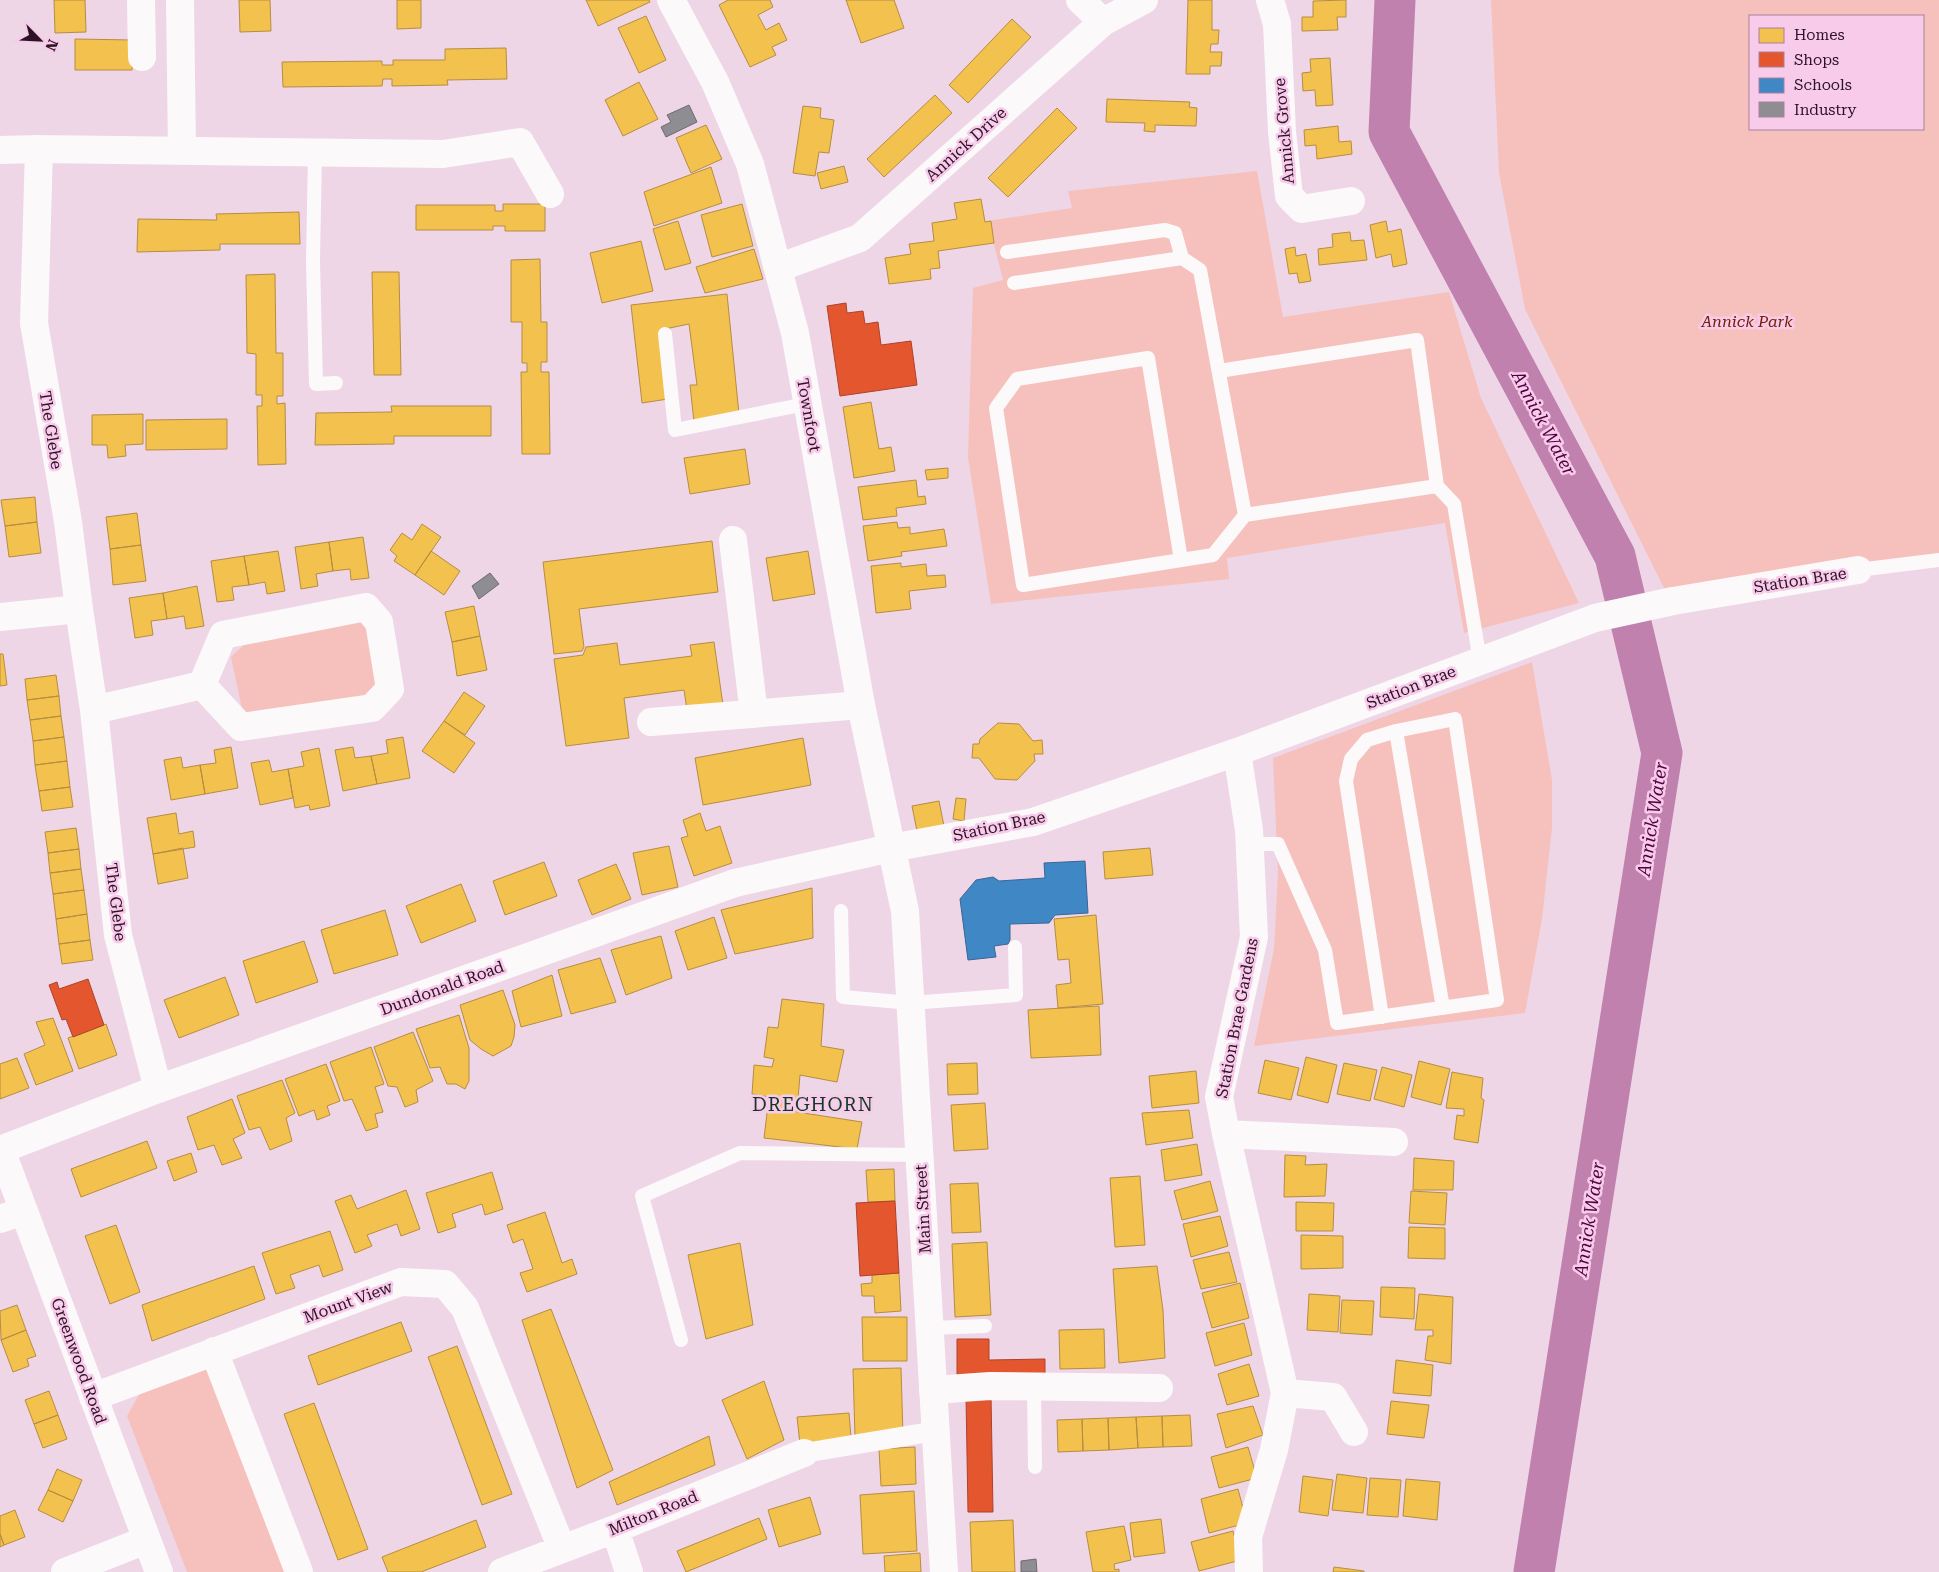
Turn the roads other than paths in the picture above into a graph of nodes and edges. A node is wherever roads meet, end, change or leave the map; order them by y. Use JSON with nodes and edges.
{"nodes":[{"id":1,"x":671,"y":0,"type":"edge"},
{"id":2,"x":1080,"y":0,"type":"edge"},
{"id":3,"x":1144,"y":0,"type":"edge"},
{"id":4,"x":1270,"y":0,"type":"edge"},
{"id":5,"x":180,"y":2,"type":"edge"},
{"id":6,"x":141,"y":3,"type":"edge"},
{"id":7,"x":1103,"y":22,"type":"junction"},
{"id":8,"x":142,"y":56,"type":"dead end"},
{"id":9,"x":40,"y":148,"type":"junction"},
{"id":10,"x":0,"y":150,"type":"edge"},
{"id":11,"x":182,"y":150,"type":"junction"},
{"id":12,"x":316,"y":152,"type":"junction"},
{"id":13,"x":550,"y":194,"type":"dead end"},
{"id":14,"x":1351,"y":200,"type":"dead end"},
{"id":15,"x":1007,"y":252,"type":"dead end"},
{"id":16,"x":1182,"y":258,"type":"junction"},
{"id":17,"x":778,"y":268,"type":"junction"},
{"id":18,"x":1014,"y":283,"type":"dead end"},
{"id":19,"x":665,"y":334,"type":"dead end"},
{"id":20,"x":1219,"y":371,"type":"junction"},
{"id":21,"x":336,"y":383,"type":"dead end"},
{"id":22,"x":806,"y":404,"type":"junction"},
{"id":23,"x":1437,"y":486,"type":"junction"},
{"id":24,"x":1245,"y":515,"type":"junction"},
{"id":25,"x":733,"y":540,"type":"dead end"},
{"id":26,"x":1181,"y":560,"type":"junction"},
{"id":27,"x":1939,"y":560,"type":"edge"},
{"id":28,"x":1858,"y":570,"type":"joint"},
{"id":29,"x":78,"y":609,"type":"junction"},
{"id":30,"x":0,"y":617,"type":"edge"},
{"id":31,"x":1480,"y":661,"type":"junction"},
{"id":32,"x":202,"y":685,"type":"junction"},
{"id":33,"x":861,"y":705,"type":"junction"},
{"id":34,"x":94,"y":710,"type":"junction"},
{"id":35,"x":754,"y":714,"type":"junction"},
{"id":36,"x":650,"y":722,"type":"dead end"},
{"id":37,"x":1396,"y":731,"type":"junction"},
{"id":38,"x":1237,"y":752,"type":"junction"},
{"id":39,"x":1249,"y":844,"type":"junction"},
{"id":40,"x":891,"y":848,"type":"junction"},
{"id":41,"x":841,"y":911,"type":"dead end"},
{"id":42,"x":1015,"y":947,"type":"dead end"},
{"id":43,"x":911,"y":1003,"type":"junction"},
{"id":44,"x":1443,"y":1008,"type":"junction"},
{"id":45,"x":1382,"y":1017,"type":"junction"},
{"id":46,"x":158,"y":1090,"type":"junction"},
{"id":47,"x":1226,"y":1134,"type":"junction"},
{"id":48,"x":1394,"y":1142,"type":"dead end"},
{"id":49,"x":0,"y":1150,"type":"edge"},
{"id":50,"x":920,"y":1155,"type":"junction"},
{"id":51,"x":12,"y":1215,"type":"edge"},
{"id":52,"x":985,"y":1326,"type":"dead end"},
{"id":53,"x":930,"y":1328,"type":"junction"},
{"id":54,"x":681,"y":1340,"type":"dead end"},
{"id":55,"x":214,"y":1351,"type":"junction"},
{"id":56,"x":1034,"y":1388,"type":"junction"},
{"id":57,"x":1159,"y":1388,"type":"dead end"},
{"id":58,"x":933,"y":1390,"type":"junction"},
{"id":59,"x":1285,"y":1394,"type":"junction"},
{"id":60,"x":93,"y":1397,"type":"junction"},
{"id":61,"x":936,"y":1431,"type":"junction"},
{"id":62,"x":1354,"y":1432,"type":"dead end"},
{"id":63,"x":804,"y":1453,"type":"joint"},
{"id":64,"x":1035,"y":1467,"type":"dead end"},
{"id":65,"x":615,"y":1529,"type":"junction"},
{"id":66,"x":146,"y":1540,"type":"junction"},
{"id":67,"x":562,"y":1549,"type":"junction"},
{"id":68,"x":518,"y":1569,"type":"edge"},
{"id":69,"x":65,"y":1572,"type":"edge"},
{"id":70,"x":159,"y":1572,"type":"edge"},
{"id":71,"x":299,"y":1572,"type":"edge"},
{"id":72,"x":629,"y":1572,"type":"edge"},
{"id":73,"x":944,"y":1572,"type":"edge"},
{"id":74,"x":1249,"y":1572,"type":"edge"}],
"edges":[{"from":1,"to":17,"type":"street","name":"Townfoot"},
{"from":2,"to":7,"type":"street"},
{"from":3,"to":7,"type":"street","name":"Annick Drive"},
{"from":4,"to":14,"type":"street","name":"Annick Grove"},
{"from":5,"to":6,"type":"street"},
{"from":5,"to":11,"type":"street"},
{"from":6,"to":8,"type":"street"},
{"from":7,"to":17,"type":"street","name":"Annick Drive"},
{"from":9,"to":10,"type":"street"},
{"from":9,"to":11,"type":"street"},
{"from":9,"to":29,"type":"street","name":"The Glebe"},
{"from":11,"to":12,"type":"street"},
{"from":12,"to":13,"type":"street"},
{"from":12,"to":21,"type":"lane"},
{"from":15,"to":16,"type":"lane"},
{"from":16,"to":18,"type":"lane"},
{"from":16,"to":20,"type":"lane"},
{"from":17,"to":22,"type":"street","name":"Townfoot"},
{"from":19,"to":22,"type":"lane"},
{"from":20,"to":23,"type":"lane"},
{"from":20,"to":24,"type":"lane"},
{"from":22,"to":33,"type":"street","name":"Townfoot"},
{"from":23,"to":24,"type":"lane"},
{"from":23,"to":31,"type":"lane"},
{"from":24,"to":26,"type":"lane"},
{"from":25,"to":35,"type":"street"},
{"from":26,"to":26,"type":"lane"},
{"from":27,"to":28,"type":"lane","name":"Station Brae"},
{"from":28,"to":31,"type":"street","name":"Station Brae"},
{"from":29,"to":30,"type":"street"},
{"from":29,"to":34,"type":"street","name":"The Glebe"},
{"from":31,"to":38,"type":"street","name":"Station Brae"},
{"from":32,"to":32,"type":"street"},
{"from":32,"to":34,"type":"street"},
{"from":33,"to":35,"type":"street"},
{"from":33,"to":40,"type":"street","name":"Townfoot"},
{"from":34,"to":46,"type":"street","name":"The Glebe"},
{"from":35,"to":36,"type":"street"},
{"from":37,"to":44,"type":"lane"},
{"from":37,"to":44,"type":"lane"},
{"from":37,"to":45,"type":"lane"},
{"from":38,"to":39,"type":"street","name":"Station Brae Gardens"},
{"from":38,"to":40,"type":"street","name":"Station Brae"},
{"from":39,"to":45,"type":"lane"},
{"from":39,"to":47,"type":"street","name":"Station Brae Gardens"},
{"from":40,"to":43,"type":"street","name":"Main Street"},
{"from":40,"to":46,"type":"street","name":"Dundonald Road"},
{"from":41,"to":43,"type":"lane"},
{"from":42,"to":43,"type":"lane"},
{"from":43,"to":50,"type":"street","name":"Main Street"},
{"from":44,"to":45,"type":"lane"},
{"from":46,"to":49,"type":"street","name":"Dundonald Road"},
{"from":47,"to":48,"type":"street"},
{"from":47,"to":59,"type":"street","name":"Station Brae Gardens"},
{"from":49,"to":51,"type":"street","name":"Greenwood Road"},
{"from":50,"to":53,"type":"street","name":"Main Street"},
{"from":50,"to":54,"type":"lane"},
{"from":51,"to":60,"type":"street","name":"Greenwood Road"},
{"from":52,"to":53,"type":"lane"},
{"from":53,"to":58,"type":"street","name":"Main Street"},
{"from":55,"to":60,"type":"street","name":"Mount View"},
{"from":55,"to":67,"type":"street","name":"Mount View"},
{"from":55,"to":71,"type":"street"},
{"from":56,"to":57,"type":"street"},
{"from":56,"to":58,"type":"street"},
{"from":56,"to":64,"type":"lane"},
{"from":58,"to":61,"type":"street","name":"Main Street"},
{"from":59,"to":62,"type":"street"},
{"from":59,"to":74,"type":"street","name":"Station Brae Gardens"},
{"from":60,"to":66,"type":"street","name":"Greenwood Road"},
{"from":61,"to":63,"type":"street"},
{"from":61,"to":73,"type":"street","name":"Main Street"},
{"from":63,"to":65,"type":"street","name":"Milton Road"},
{"from":65,"to":67,"type":"street","name":"Milton Road"},
{"from":65,"to":72,"type":"street"},
{"from":66,"to":69,"type":"street"},
{"from":66,"to":70,"type":"street","name":"Greenwood Road"},
{"from":67,"to":68,"type":"street","name":"Milton Road"}]}
